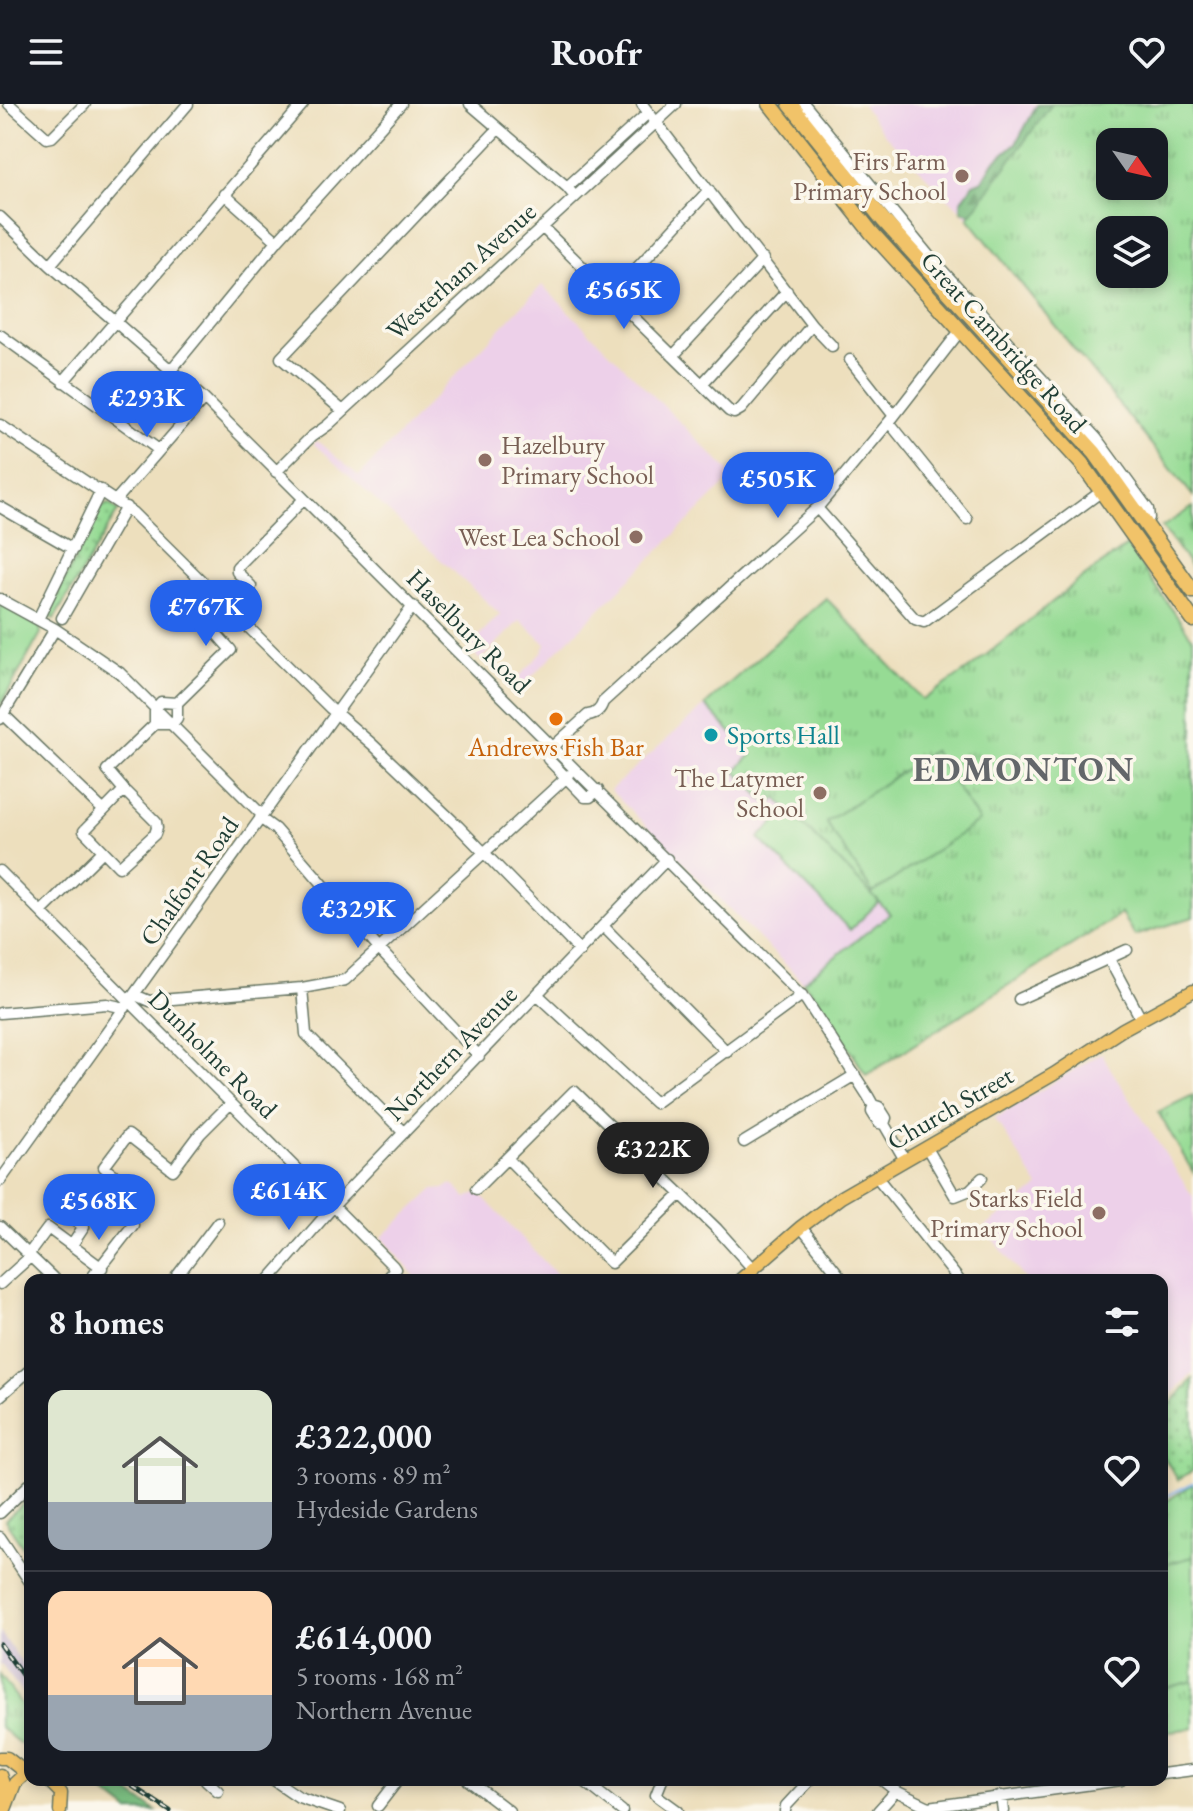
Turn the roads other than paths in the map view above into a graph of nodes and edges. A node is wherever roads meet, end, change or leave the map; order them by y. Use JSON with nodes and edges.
{"nodes":[{"id":1,"x":9,"y":104,"type":"edge"},
{"id":2,"x":85,"y":104,"type":"edge"},
{"id":3,"x":188,"y":104,"type":"edge"},
{"id":4,"x":303,"y":104,"type":"edge"},
{"id":5,"x":401,"y":104,"type":"edge"},
{"id":6,"x":470,"y":104,"type":"edge"},
{"id":7,"x":676,"y":104,"type":"edge"},
{"id":8,"x":770,"y":104,"type":"edge"},
{"id":9,"x":790,"y":104,"type":"edge"},
{"id":10,"x":804,"y":104,"type":"edge"},
{"id":11,"x":645,"y":108,"type":"edge"},
{"id":12,"x":655,"y":124,"type":"junction"},
{"id":13,"x":498,"y":129,"type":"junction"},
{"id":14,"x":606,"y":151,"type":"junction"},
{"id":15,"x":615,"y":161,"type":"junction"},
{"id":16,"x":567,"y":187,"type":"junction"},
{"id":17,"x":709,"y":190,"type":"junction"},
{"id":18,"x":224,"y":194,"type":"junction"},
{"id":19,"x":575,"y":197,"type":"junction"},
{"id":20,"x":0,"y":217,"type":"edge"},
{"id":21,"x":542,"y":227,"type":"junction"},
{"id":22,"x":277,"y":241,"type":"junction"},
{"id":23,"x":921,"y":255,"type":"junction"},
{"id":24,"x":763,"y":259,"type":"junction"},
{"id":25,"x":50,"y":265,"type":"junction"},
{"id":26,"x":787,"y":291,"type":"junction"},
{"id":27,"x":612,"y":295,"type":"junction"},
{"id":28,"x":114,"y":322,"type":"junction"},
{"id":29,"x":812,"y":325,"type":"junction"},
{"id":30,"x":960,"y":331,"type":"junction"},
{"id":31,"x":0,"y":335,"type":"edge"},
{"id":32,"x":832,"y":346,"type":"dead end"},
{"id":33,"x":673,"y":356,"type":"junction"},
{"id":34,"x":850,"y":360,"type":"dead end"},
{"id":35,"x":171,"y":370,"type":"junction"},
{"id":36,"x":63,"y":382,"type":"junction"},
{"id":37,"x":702,"y":384,"type":"junction"},
{"id":38,"x":204,"y":399,"type":"junction"},
{"id":39,"x":343,"y":411,"type":"junction"},
{"id":40,"x":892,"y":419,"type":"junction"},
{"id":41,"x":0,"y":425,"type":"edge"},
{"id":42,"x":159,"y":450,"type":"junction"},
{"id":43,"x":276,"y":472,"type":"junction"},
{"id":44,"x":101,"y":490,"type":"junction"},
{"id":45,"x":1102,"y":491,"type":"junction"},
{"id":46,"x":304,"y":499,"type":"junction"},
{"id":47,"x":116,"y":500,"type":"junction"},
{"id":48,"x":0,"y":507,"type":"edge"},
{"id":49,"x":126,"y":507,"type":"junction"},
{"id":50,"x":817,"y":508,"type":"junction"},
{"id":51,"x":967,"y":519,"type":"dead end"},
{"id":52,"x":73,"y":549,"type":"junction"},
{"id":53,"x":1193,"y":591,"type":"edge"},
{"id":54,"x":0,"y":599,"type":"edge"},
{"id":55,"x":413,"y":606,"type":"junction"},
{"id":56,"x":231,"y":610,"type":"junction"},
{"id":57,"x":62,"y":618,"type":"dead end"},
{"id":58,"x":38,"y":619,"type":"junction"},
{"id":59,"x":1193,"y":620,"type":"edge"},
{"id":60,"x":55,"y":629,"type":"junction"},
{"id":61,"x":177,"y":703,"type":"junction"},
{"id":62,"x":156,"y":708,"type":"junction"},
{"id":63,"x":336,"y":713,"type":"junction"},
{"id":64,"x":2,"y":717,"type":"edge"},
{"id":65,"x":155,"y":724,"type":"junction"},
{"id":66,"x":172,"y":724,"type":"junction"},
{"id":67,"x":554,"y":746,"type":"junction"},
{"id":68,"x":576,"y":768,"type":"junction"},
{"id":69,"x":567,"y":778,"type":"junction"},
{"id":70,"x":124,"y":790,"type":"junction"},
{"id":71,"x":598,"y":790,"type":"junction"},
{"id":72,"x":103,"y":810,"type":"junction"},
{"id":73,"x":261,"y":817,"type":"junction"},
{"id":74,"x":102,"y":852,"type":"junction"},
{"id":75,"x":485,"y":853,"type":"junction"},
{"id":76,"x":667,"y":859,"type":"junction"},
{"id":77,"x":0,"y":871,"type":"edge"},
{"id":78,"x":41,"y":912,"type":"junction"},
{"id":79,"x":603,"y":926,"type":"junction"},
{"id":80,"x":380,"y":950,"type":"junction"},
{"id":81,"x":1127,"y":950,"type":"dead end"},
{"id":82,"x":580,"y":951,"type":"junction"},
{"id":83,"x":1109,"y":959,"type":"junction"},
{"id":84,"x":302,"y":988,"type":"junction"},
{"id":85,"x":1193,"y":991,"type":"edge"},
{"id":86,"x":538,"y":995,"type":"junction"},
{"id":87,"x":802,"y":995,"type":"junction"},
{"id":88,"x":1019,"y":999,"type":"dead end"},
{"id":89,"x":130,"y":1002,"type":"junction"},
{"id":90,"x":0,"y":1013,"type":"edge"},
{"id":91,"x":1141,"y":1019,"type":"junction"},
{"id":92,"x":727,"y":1052,"type":"junction"},
{"id":93,"x":479,"y":1056,"type":"junction"},
{"id":94,"x":855,"y":1075,"type":"junction"},
{"id":95,"x":231,"y":1103,"type":"junction"},
{"id":96,"x":404,"y":1133,"type":"junction"},
{"id":97,"x":744,"y":1142,"type":"dead end"},
{"id":98,"x":927,"y":1148,"type":"junction"},
{"id":99,"x":508,"y":1159,"type":"junction"},
{"id":100,"x":905,"y":1160,"type":"junction"},
{"id":101,"x":876,"y":1176,"type":"junction"},
{"id":102,"x":982,"y":1178,"type":"dead end"},
{"id":103,"x":0,"y":1181,"type":"edge"},
{"id":104,"x":122,"y":1181,"type":"dead end"},
{"id":105,"x":476,"y":1189,"type":"dead end"},
{"id":106,"x":681,"y":1194,"type":"junction"},
{"id":107,"x":54,"y":1205,"type":"dead end"},
{"id":108,"x":334,"y":1207,"type":"junction"},
{"id":109,"x":218,"y":1222,"type":"dead end"},
{"id":110,"x":133,"y":1225,"type":"dead end"},
{"id":111,"x":0,"y":1227,"type":"edge"},
{"id":112,"x":801,"y":1227,"type":"junction"},
{"id":113,"x":72,"y":1245,"type":"junction"},
{"id":114,"x":29,"y":1256,"type":"junction"},
{"id":115,"x":102,"y":1268,"type":"junction"},
{"id":116,"x":753,"y":1269,"type":"junction"},
{"id":117,"x":48,"y":1274,"type":"edge"},
{"id":118,"x":96,"y":1274,"type":"edge"},
{"id":119,"x":179,"y":1274,"type":"edge"},
{"id":120,"x":274,"y":1274,"type":"edge"},
{"id":121,"x":390,"y":1274,"type":"edge"},
{"id":122,"x":747,"y":1274,"type":"edge"},
{"id":123,"x":838,"y":1274,"type":"edge"},
{"id":124,"x":954,"y":1274,"type":"edge"},
{"id":125,"x":0,"y":1284,"type":"edge"},
{"id":126,"x":24,"y":1375,"type":"edge"},
{"id":127,"x":0,"y":1396,"type":"edge"},
{"id":128,"x":24,"y":1490,"type":"edge"},
{"id":129,"x":0,"y":1513,"type":"edge"},
{"id":130,"x":0,"y":1537,"type":"edge"},
{"id":131,"x":24,"y":1573,"type":"edge"},
{"id":132,"x":0,"y":1758,"type":"edge"},
{"id":133,"x":24,"y":1770,"type":"edge"},
{"id":134,"x":1193,"y":1770,"type":"edge"},
{"id":135,"x":1168,"y":1773,"type":"edge"},
{"id":136,"x":0,"y":1775,"type":"edge"},
{"id":137,"x":24,"y":1776,"type":"edge"},
{"id":138,"x":54,"y":1786,"type":"edge"},
{"id":139,"x":66,"y":1786,"type":"edge"},
{"id":140,"x":213,"y":1786,"type":"edge"},
{"id":141,"x":283,"y":1786,"type":"edge"},
{"id":142,"x":393,"y":1786,"type":"edge"},
{"id":143,"x":476,"y":1786,"type":"edge"},
{"id":144,"x":591,"y":1786,"type":"edge"},
{"id":145,"x":660,"y":1786,"type":"edge"},
{"id":146,"x":804,"y":1786,"type":"edge"},
{"id":147,"x":890,"y":1786,"type":"edge"},
{"id":148,"x":1076,"y":1786,"type":"edge"},
{"id":149,"x":218,"y":1791,"type":"dead end"},
{"id":150,"x":896,"y":1791,"type":"junction"},
{"id":151,"x":61,"y":1793,"type":"junction"},
{"id":152,"x":1001,"y":1796,"type":"junction"},
{"id":153,"x":378,"y":1806,"type":"dead end"},
{"id":154,"x":930,"y":1809,"type":"edge"},
{"id":155,"x":5,"y":1810,"type":"edge"},
{"id":156,"x":60,"y":1811,"type":"edge"},
{"id":157,"x":340,"y":1811,"type":"edge"},
{"id":158,"x":509,"y":1811,"type":"edge"},
{"id":159,"x":622,"y":1811,"type":"edge"},
{"id":160,"x":678,"y":1811,"type":"edge"},
{"id":161,"x":785,"y":1811,"type":"edge"},
{"id":162,"x":878,"y":1811,"type":"edge"},
{"id":163,"x":1003,"y":1811,"type":"edge"}],
"edges":[{"from":1,"to":2,"type":"street"},
{"from":3,"to":25,"type":"street"},
{"from":4,"to":18,"type":"street"},
{"from":5,"to":22,"type":"street"},
{"from":6,"to":13,"type":"street"},
{"from":7,"to":12,"type":"street","name":"Westerham Avenue"},
{"from":8,"to":30,"type":"highway","name":"Great Cambridge Road"},
{"from":9,"to":23,"type":"highway","name":"Great Cambridge Road"},
{"from":10,"to":23,"type":"street"},
{"from":11,"to":12,"type":"street"},
{"from":11,"to":14,"type":"street"},
{"from":12,"to":15,"type":"street","name":"Westerham Avenue"},
{"from":12,"to":17,"type":"street"},
{"from":13,"to":16,"type":"street"},
{"from":13,"to":39,"type":"street"},
{"from":14,"to":15,"type":"street"},
{"from":14,"to":16,"type":"street"},
{"from":15,"to":19,"type":"street","name":"Westerham Avenue"},
{"from":16,"to":19,"type":"street"},
{"from":17,"to":24,"type":"street"},
{"from":17,"to":27,"type":"street"},
{"from":18,"to":22,"type":"street"},
{"from":18,"to":28,"type":"street"},
{"from":19,"to":21,"type":"street","name":"Westerham Avenue"},
{"from":20,"to":25,"type":"street","name":"Haselbury Road"},
{"from":21,"to":27,"type":"street"},
{"from":21,"to":39,"type":"street","name":"Westerham Avenue"},
{"from":22,"to":35,"type":"street"},
{"from":23,"to":53,"type":"highway","name":"Great Cambridge Road"},
{"from":24,"to":26,"type":"street"},
{"from":24,"to":33,"type":"street"},
{"from":25,"to":28,"type":"street","name":"Haselbury Road"},
{"from":26,"to":29,"type":"street"},
{"from":26,"to":37,"type":"street"},
{"from":27,"to":33,"type":"street"},
{"from":28,"to":35,"type":"street","name":"Haselbury Road"},
{"from":28,"to":36,"type":"street"},
{"from":29,"to":32,"type":"street"},
{"from":29,"to":37,"type":"street"},
{"from":30,"to":40,"type":"street"},
{"from":30,"to":45,"type":"highway","name":"Great Cambridge Road"},
{"from":31,"to":36,"type":"street"},
{"from":33,"to":37,"type":"street"},
{"from":34,"to":40,"type":"street"},
{"from":35,"to":38,"type":"street","name":"Haselbury Road"},
{"from":36,"to":42,"type":"street"},
{"from":38,"to":42,"type":"street"},
{"from":38,"to":43,"type":"street","name":"Haselbury Road"},
{"from":39,"to":43,"type":"street","name":"Westerham Avenue"},
{"from":40,"to":50,"type":"street"},
{"from":40,"to":51,"type":"street"},
{"from":41,"to":44,"type":"street"},
{"from":42,"to":47,"type":"street"},
{"from":43,"to":46,"type":"street","name":"Haselbury Road"},
{"from":44,"to":47,"type":"street"},
{"from":44,"to":52,"type":"street"},
{"from":45,"to":50,"type":"street"},
{"from":45,"to":59,"type":"highway","name":"Great Cambridge Road"},
{"from":46,"to":55,"type":"street","name":"Haselbury Road"},
{"from":46,"to":56,"type":"street"},
{"from":47,"to":49,"type":"street"},
{"from":48,"to":52,"type":"street"},
{"from":49,"to":56,"type":"street"},
{"from":49,"to":57,"type":"street"},
{"from":50,"to":67,"type":"street"},
{"from":52,"to":58,"type":"street"},
{"from":54,"to":58,"type":"street"},
{"from":55,"to":63,"type":"street","name":"Chalfont Road"},
{"from":55,"to":67,"type":"street","name":"Haselbury Road"},
{"from":56,"to":61,"type":"street"},
{"from":56,"to":63,"type":"street"},
{"from":58,"to":60,"type":"street"},
{"from":60,"to":62,"type":"street"},
{"from":60,"to":64,"type":"street"},
{"from":61,"to":62,"type":"street"},
{"from":61,"to":66,"type":"street"},
{"from":62,"to":65,"type":"street"},
{"from":62,"to":66,"type":"street"},
{"from":63,"to":73,"type":"street","name":"Chalfont Road"},
{"from":63,"to":75,"type":"street"},
{"from":64,"to":72,"type":"street"},
{"from":65,"to":66,"type":"street"},
{"from":65,"to":70,"type":"street"},
{"from":66,"to":73,"type":"street"},
{"from":67,"to":68,"type":"street","name":"Haselbury Road"},
{"from":67,"to":69,"type":"street"},
{"from":68,"to":69,"type":"street"},
{"from":68,"to":71,"type":"street","name":"Haselbury Road"},
{"from":69,"to":71,"type":"street"},
{"from":69,"to":75,"type":"street"},
{"from":70,"to":72,"type":"street"},
{"from":70,"to":74,"type":"street"},
{"from":71,"to":76,"type":"street","name":"Haselbury Road"},
{"from":72,"to":74,"type":"street"},
{"from":73,"to":80,"type":"street"},
{"from":73,"to":89,"type":"street","name":"Chalfont Road"},
{"from":74,"to":78,"type":"street"},
{"from":75,"to":80,"type":"street"},
{"from":75,"to":82,"type":"street"},
{"from":76,"to":79,"type":"street","name":"Northern Avenue"},
{"from":76,"to":87,"type":"street","name":"Haselbury Road"},
{"from":77,"to":78,"type":"street","name":"Dunholme Road"},
{"from":78,"to":89,"type":"street","name":"Dunholme Road"},
{"from":79,"to":82,"type":"street","name":"Northern Avenue"},
{"from":79,"to":92,"type":"street"},
{"from":80,"to":84,"type":"street"},
{"from":80,"to":93,"type":"street"},
{"from":81,"to":83,"type":"street"},
{"from":82,"to":86,"type":"street","name":"Northern Avenue"},
{"from":83,"to":88,"type":"street"},
{"from":83,"to":91,"type":"street"},
{"from":84,"to":89,"type":"street"},
{"from":84,"to":96,"type":"street"},
{"from":85,"to":91,"type":"main road","name":"Church Street"},
{"from":86,"to":92,"type":"street"},
{"from":86,"to":93,"type":"street","name":"Northern Avenue"},
{"from":87,"to":92,"type":"street"},
{"from":87,"to":94,"type":"street","name":"Haselbury Road"},
{"from":89,"to":90,"type":"street"},
{"from":89,"to":95,"type":"street","name":"Dunholme Road"},
{"from":89,"to":103,"type":"street","name":"Chalfont Road"},
{"from":91,"to":98,"type":"main road","name":"Church Street"},
{"from":93,"to":96,"type":"street","name":"Northern Avenue"},
{"from":94,"to":97,"type":"street"},
{"from":94,"to":100,"type":"street","name":"Haselbury Road"},
{"from":95,"to":104,"type":"street"},
{"from":95,"to":108,"type":"street","name":"Dunholme Road"},
{"from":96,"to":108,"type":"street","name":"Northern Avenue"},
{"from":98,"to":100,"type":"main road","name":"Church Street"},
{"from":98,"to":102,"type":"street"},
{"from":99,"to":105,"type":"street"},
{"from":99,"to":106,"type":"street"},
{"from":99,"to":106,"type":"street"},
{"from":100,"to":101,"type":"main road","name":"Church Street"},
{"from":101,"to":112,"type":"main road","name":"Church Street"},
{"from":101,"to":124,"type":"street"},
{"from":106,"to":116,"type":"street"},
{"from":107,"to":113,"type":"street"},
{"from":108,"to":120,"type":"street","name":"Northern Avenue"},
{"from":108,"to":121,"type":"street","name":"Dunholme Road"},
{"from":109,"to":119,"type":"street"},
{"from":110,"to":115,"type":"street"},
{"from":111,"to":114,"type":"street"},
{"from":112,"to":116,"type":"main road","name":"Church Street"},
{"from":112,"to":123,"type":"street"},
{"from":113,"to":114,"type":"street"},
{"from":113,"to":115,"type":"street"},
{"from":114,"to":117,"type":"street"},
{"from":114,"to":125,"type":"street"},
{"from":115,"to":118,"type":"street"},
{"from":116,"to":122,"type":"main road","name":"Church Street"},
{"from":126,"to":127,"type":"street"},
{"from":128,"to":129,"type":"street"},
{"from":130,"to":131,"type":"street"},
{"from":132,"to":133,"type":"main road"},
{"from":134,"to":135,"type":"street"},
{"from":136,"to":155,"type":"main road"},
{"from":137,"to":155,"type":"main road"},
{"from":138,"to":151,"type":"main road"},
{"from":139,"to":151,"type":"main road"},
{"from":140,"to":149,"type":"street"},
{"from":141,"to":157,"type":"street"},
{"from":142,"to":153,"type":"street"},
{"from":143,"to":158,"type":"street"},
{"from":144,"to":159,"type":"street"},
{"from":145,"to":160,"type":"street"},
{"from":146,"to":161,"type":"street"},
{"from":147,"to":150,"type":"street"},
{"from":148,"to":152,"type":"street"},
{"from":150,"to":154,"type":"street"},
{"from":150,"to":162,"type":"street"},
{"from":151,"to":156,"type":"main road"},
{"from":152,"to":154,"type":"street"},
{"from":152,"to":163,"type":"street"}]}
